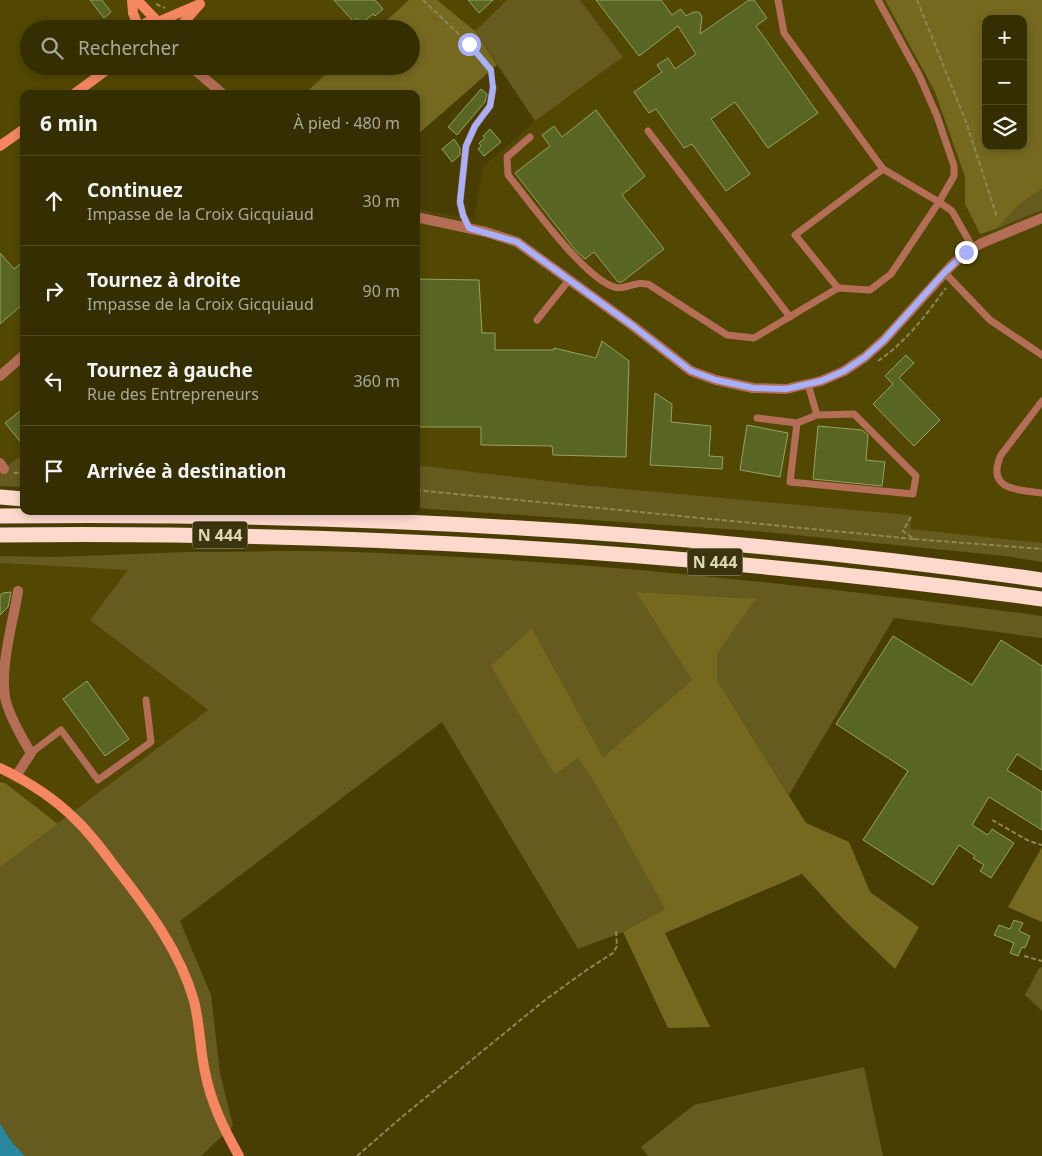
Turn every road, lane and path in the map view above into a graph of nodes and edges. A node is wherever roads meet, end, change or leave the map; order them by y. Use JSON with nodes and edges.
{"nodes":[{"id":1,"x":132,"y":0,"type":"edge"},
{"id":2,"x":137,"y":0,"type":"edge"},
{"id":3,"x":423,"y":0,"type":"edge"},
{"id":4,"x":778,"y":0,"type":"edge"},
{"id":5,"x":878,"y":0,"type":"edge"},
{"id":6,"x":917,"y":0,"type":"edge"},
{"id":7,"x":203,"y":2,"type":"edge"},
{"id":8,"x":135,"y":20,"type":"edge"},
{"id":9,"x":157,"y":20,"type":"edge"},
{"id":10,"x":160,"y":20,"type":"edge"},
{"id":11,"x":186,"y":20,"type":"edge"},
{"id":12,"x":101,"y":75,"type":"edge"},
{"id":13,"x":201,"y":75,"type":"edge"},
{"id":14,"x":493,"y":88,"type":"joint"},
{"id":15,"x":80,"y":90,"type":"edge"},
{"id":16,"x":218,"y":90,"type":"edge"},
{"id":17,"x":648,"y":131,"type":"dead end"},
{"id":18,"x":20,"y":132,"type":"edge"},
{"id":19,"x":530,"y":137,"type":"dead end"},
{"id":20,"x":0,"y":146,"type":"edge"},
{"id":21,"x":883,"y":169,"type":"junction"},
{"id":22,"x":939,"y":202,"type":"junction"},
{"id":23,"x":997,"y":217,"type":"dead end"},
{"id":24,"x":420,"y":218,"type":"edge"},
{"id":25,"x":1042,"y":218,"type":"edge"},
{"id":26,"x":469,"y":228,"type":"junction"},
{"id":27,"x":973,"y":248,"type":"junction"},
{"id":28,"x":944,"y":273,"type":"junction"},
{"id":29,"x":569,"y":280,"type":"junction"},
{"id":30,"x":838,"y":288,"type":"junction"},
{"id":31,"x":790,"y":317,"type":"junction"},
{"id":32,"x":537,"y":320,"type":"dead end"},
{"id":33,"x":1042,"y":355,"type":"edge"},
{"id":34,"x":20,"y":359,"type":"edge"},
{"id":35,"x":0,"y":376,"type":"edge"},
{"id":36,"x":808,"y":384,"type":"junction"},
{"id":37,"x":1042,"y":401,"type":"edge"},
{"id":38,"x":817,"y":415,"type":"junction"},
{"id":39,"x":757,"y":418,"type":"dead end"},
{"id":40,"x":797,"y":423,"type":"junction"},
{"id":41,"x":420,"y":490,"type":"edge"},
{"id":42,"x":1042,"y":493,"type":"edge"},
{"id":43,"x":0,"y":496,"type":"edge"},
{"id":44,"x":20,"y":498,"type":"edge"},
{"id":45,"x":50,"y":515,"type":"edge"},
{"id":46,"x":203,"y":515,"type":"edge"},
{"id":47,"x":0,"y":516,"type":"edge"},
{"id":48,"x":911,"y":517,"type":"dead end"},
{"id":49,"x":53,"y":534,"type":"junction"},
{"id":50,"x":0,"y":535,"type":"edge"},
{"id":51,"x":914,"y":539,"type":"junction"},
{"id":52,"x":0,"y":545,"type":"edge"},
{"id":53,"x":1042,"y":549,"type":"edge"},
{"id":54,"x":1042,"y":580,"type":"edge"},
{"id":55,"x":18,"y":591,"type":"dead end"},
{"id":56,"x":1042,"y":600,"type":"edge"},
{"id":57,"x":146,"y":700,"type":"dead end"},
{"id":58,"x":31,"y":753,"type":"junction"},
{"id":59,"x":0,"y":768,"type":"edge"},
{"id":60,"x":16,"y":776,"type":"junction"},
{"id":61,"x":992,"y":820,"type":"dead end"},
{"id":62,"x":1042,"y":845,"type":"edge"},
{"id":63,"x":616,"y":931,"type":"dead end"},
{"id":64,"x":1024,"y":956,"type":"dead end"},
{"id":65,"x":1042,"y":961,"type":"edge"},
{"id":66,"x":239,"y":1156,"type":"edge"},
{"id":67,"x":358,"y":1156,"type":"edge"}],
"edges":[{"from":1,"to":8,"type":"street"},
{"from":2,"to":9,"type":"street"},
{"from":3,"to":14,"type":"path"},
{"from":4,"to":21,"type":"lane"},
{"from":5,"to":22,"type":"lane"},
{"from":6,"to":23,"type":"path"},
{"from":7,"to":10,"type":"street"},
{"from":7,"to":11,"type":"street"},
{"from":12,"to":15,"type":"street"},
{"from":13,"to":16,"type":"street"},
{"from":14,"to":26,"type":"lane"},
{"from":17,"to":31,"type":"lane"},
{"from":18,"to":20,"type":"street"},
{"from":19,"to":31,"type":"lane"},
{"from":21,"to":22,"type":"lane"},
{"from":21,"to":30,"type":"lane"},
{"from":22,"to":27,"type":"lane"},
{"from":22,"to":30,"type":"lane"},
{"from":24,"to":26,"type":"street"},
{"from":25,"to":27,"type":"street"},
{"from":26,"to":29,"type":"street"},
{"from":27,"to":28,"type":"street"},
{"from":28,"to":33,"type":"lane"},
{"from":28,"to":36,"type":"street"},
{"from":29,"to":32,"type":"lane"},
{"from":29,"to":36,"type":"street"},
{"from":30,"to":31,"type":"lane"},
{"from":34,"to":35,"type":"street"},
{"from":36,"to":38,"type":"lane"},
{"from":37,"to":42,"type":"lane"},
{"from":38,"to":40,"type":"lane"},
{"from":38,"to":40,"type":"lane"},
{"from":39,"to":40,"type":"lane"},
{"from":41,"to":51,"type":"path"},
{"from":43,"to":44,"type":"highway"},
{"from":45,"to":47,"type":"highway","number":"N 444"},
{"from":46,"to":54,"type":"highway","number":"N 444"},
{"from":48,"to":51,"type":"path"},
{"from":49,"to":50,"type":"highway","number":"N 444"},
{"from":49,"to":52,"type":"highway"},
{"from":49,"to":56,"type":"highway","number":"N 444"},
{"from":51,"to":53,"type":"path"},
{"from":55,"to":58,"type":"street"},
{"from":57,"to":58,"type":"lane"},
{"from":58,"to":60,"type":"street"},
{"from":59,"to":60,"type":"street"},
{"from":60,"to":66,"type":"street"},
{"from":61,"to":62,"type":"path"},
{"from":63,"to":67,"type":"path"},
{"from":64,"to":65,"type":"path"}]}
